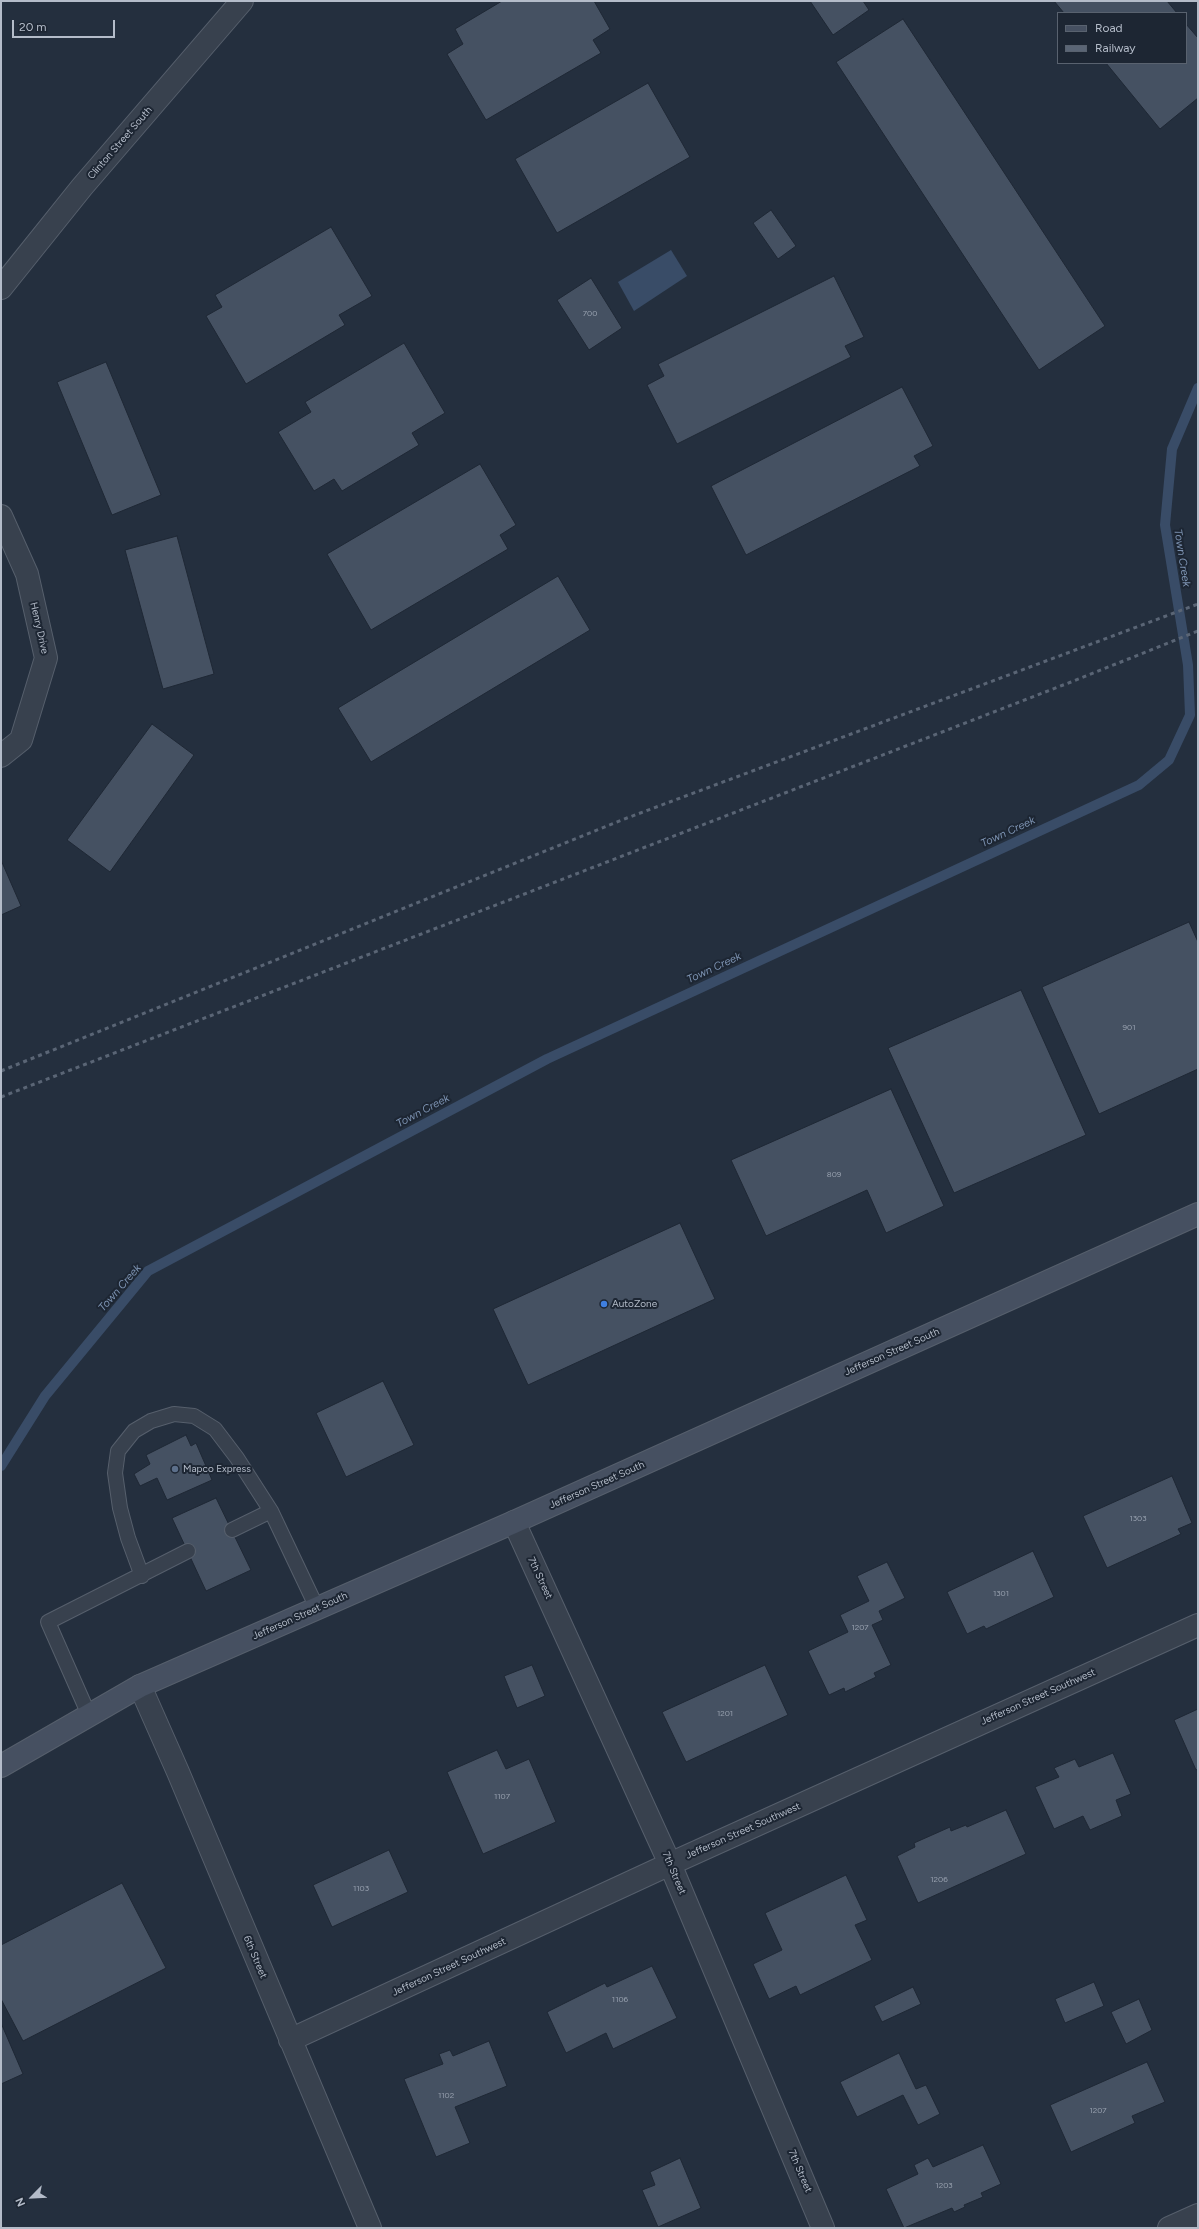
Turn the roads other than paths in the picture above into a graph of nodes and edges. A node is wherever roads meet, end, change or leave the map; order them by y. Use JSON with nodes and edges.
{"nodes":[{"id":1,"x":242,"y":1,"type":"edge"},
{"id":2,"x":1,"y":288,"type":"edge"},
{"id":3,"x":1,"y":516,"type":"edge"},
{"id":4,"x":1,"y":756,"type":"edge"},
{"id":5,"x":1198,"y":1214,"type":"edge"},
{"id":6,"x":271,"y":1511,"type":"junction"},
{"id":7,"x":514,"y":1522,"type":"junction"},
{"id":8,"x":232,"y":1530,"type":"dead end"},
{"id":9,"x":188,"y":1551,"type":"dead end"},
{"id":10,"x":142,"y":1576,"type":"junction"},
{"id":11,"x":317,"y":1608,"type":"junction"},
{"id":12,"x":1198,"y":1625,"type":"edge"},
{"id":13,"x":140,"y":1686,"type":"junction"},
{"id":14,"x":89,"y":1715,"type":"junction"},
{"id":15,"x":1,"y":1766,"type":"edge"},
{"id":16,"x":670,"y":1864,"type":"junction"},
{"id":17,"x":290,"y":2040,"type":"junction"},
{"id":18,"x":1198,"y":2215,"type":"edge"},
{"id":19,"x":370,"y":2228,"type":"edge"},
{"id":20,"x":824,"y":2228,"type":"edge"},
{"id":21,"x":1169,"y":2228,"type":"edge"}],
"edges":[{"from":1,"to":2,"type":"street","name":"Clinton Street South"},
{"from":3,"to":4,"type":"street","name":"Henry Drive"},
{"from":5,"to":7,"type":"main road","name":"Jefferson Street South"},
{"from":6,"to":8,"type":"lane"},
{"from":6,"to":10,"type":"lane"},
{"from":6,"to":11,"type":"lane"},
{"from":7,"to":11,"type":"main road","name":"Jefferson Street South"},
{"from":7,"to":16,"type":"street","name":"7th Street"},
{"from":9,"to":10,"type":"lane"},
{"from":10,"to":14,"type":"lane"},
{"from":11,"to":13,"type":"main road","name":"Jefferson Street South"},
{"from":12,"to":16,"type":"street","name":"Jefferson Street Southwest"},
{"from":13,"to":14,"type":"main road","name":"Jefferson Street South"},
{"from":13,"to":17,"type":"street","name":"6th Street"},
{"from":14,"to":15,"type":"main road","name":"Jefferson Street South"},
{"from":16,"to":17,"type":"street","name":"Jefferson Street Southwest"},
{"from":16,"to":20,"type":"street","name":"7th Street"},
{"from":17,"to":19,"type":"street","name":"6th Street"},
{"from":18,"to":21,"type":"street"}]}
